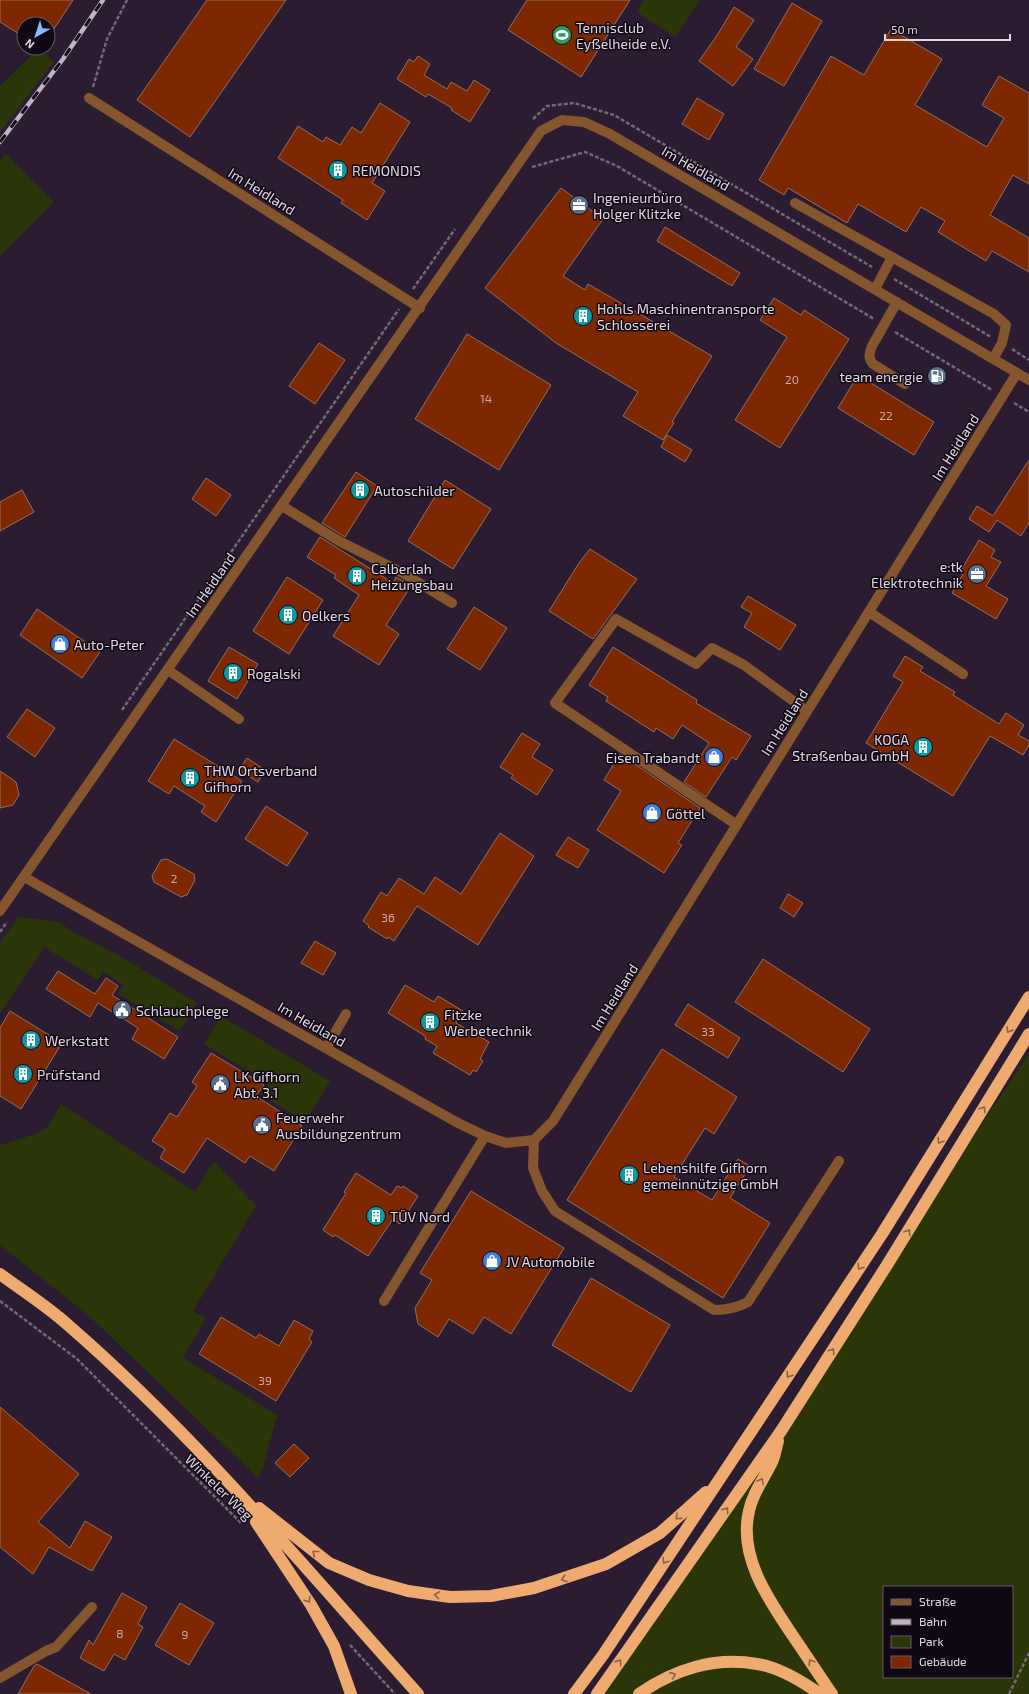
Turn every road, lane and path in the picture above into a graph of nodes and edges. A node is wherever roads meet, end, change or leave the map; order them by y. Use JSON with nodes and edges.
{"nodes":[{"id":1,"x":127,"y":0,"type":"edge"},
{"id":2,"x":89,"y":98,"type":"joint"},
{"id":3,"x":530,"y":121,"type":"dead end"},
{"id":4,"x":528,"y":168,"type":"dead end"},
{"id":5,"x":795,"y":203,"type":"dead end"},
{"id":6,"x":459,"y":223,"type":"dead end"},
{"id":7,"x":892,"y":257,"type":"junction"},
{"id":8,"x":883,"y":273,"type":"junction"},
{"id":9,"x":874,"y":289,"type":"junction"},
{"id":10,"x":406,"y":299,"type":"junction"},
{"id":11,"x":897,"y":302,"type":"junction"},
{"id":12,"x":420,"y":308,"type":"junction"},
{"id":13,"x":884,"y":325,"type":"junction"},
{"id":14,"x":1002,"y":343,"type":"junction"},
{"id":15,"x":993,"y":358,"type":"junction"},
{"id":16,"x":1029,"y":360,"type":"edge"},
{"id":17,"x":1017,"y":373,"type":"junction"},
{"id":18,"x":1029,"y":380,"type":"edge"},
{"id":19,"x":905,"y":384,"type":"dead end"},
{"id":20,"x":1003,"y":396,"type":"junction"},
{"id":21,"x":1029,"y":412,"type":"edge"},
{"id":22,"x":282,"y":506,"type":"junction"},
{"id":23,"x":452,"y":603,"type":"dead end"},
{"id":24,"x":869,"y":612,"type":"junction"},
{"id":25,"x":168,"y":670,"type":"junction"},
{"id":26,"x":963,"y":674,"type":"dead end"},
{"id":27,"x":120,"y":711,"type":"dead end"},
{"id":28,"x":807,"y":711,"type":"junction"},
{"id":29,"x":239,"y":719,"type":"dead end"},
{"id":30,"x":737,"y":825,"type":"junction"},
{"id":31,"x":24,"y":877,"type":"junction"},
{"id":32,"x":0,"y":911,"type":"edge"},
{"id":33,"x":8,"y":920,"type":"dead end"},
{"id":34,"x":0,"y":932,"type":"edge"},
{"id":35,"x":1029,"y":997,"type":"edge"},
{"id":36,"x":346,"y":1014,"type":"dead end"},
{"id":37,"x":1029,"y":1034,"type":"edge"},
{"id":38,"x":326,"y":1048,"type":"junction"},
{"id":39,"x":485,"y":1136,"type":"junction"},
{"id":40,"x":534,"y":1140,"type":"junction"},
{"id":41,"x":839,"y":1161,"type":"dead end"},
{"id":42,"x":0,"y":1274,"type":"edge"},
{"id":43,"x":0,"y":1301,"type":"edge"},
{"id":44,"x":384,"y":1301,"type":"dead end"},
{"id":45,"x":781,"y":1431,"type":"junction"},
{"id":46,"x":718,"y":1482,"type":"junction"},
{"id":47,"x":232,"y":1487,"type":"junction"},
{"id":48,"x":245,"y":1526,"type":"dead end"},
{"id":49,"x":92,"y":1607,"type":"dead end"},
{"id":50,"x":334,"y":1646,"type":"junction"},
{"id":51,"x":1029,"y":1653,"type":"edge"},
{"id":52,"x":0,"y":1678,"type":"edge"},
{"id":53,"x":351,"y":1694,"type":"edge"},
{"id":54,"x":395,"y":1694,"type":"edge"},
{"id":55,"x":418,"y":1694,"type":"edge"},
{"id":56,"x":574,"y":1694,"type":"edge"},
{"id":57,"x":597,"y":1694,"type":"edge"},
{"id":58,"x":639,"y":1694,"type":"edge"},
{"id":59,"x":820,"y":1694,"type":"edge"},
{"id":60,"x":832,"y":1694,"type":"edge"},
{"id":61,"x":1009,"y":1694,"type":"edge"}],
"edges":[{"from":1,"to":2,"type":"path"},
{"from":2,"to":10,"type":"street","name":"Im Heidland"},
{"from":3,"to":8,"type":"path"},
{"from":4,"to":13,"type":"path"},
{"from":5,"to":7,"type":"street"},
{"from":6,"to":10,"type":"path"},
{"from":7,"to":8,"type":"street"},
{"from":7,"to":14,"type":"street"},
{"from":8,"to":9,"type":"street"},
{"from":8,"to":14,"type":"path"},
{"from":9,"to":11,"type":"street","name":"Im Heidland"},
{"from":9,"to":12,"type":"street","name":"Im Heidland"},
{"from":10,"to":12,"type":"street","name":"Im Heidland"},
{"from":10,"to":27,"type":"path"},
{"from":11,"to":13,"type":"street"},
{"from":11,"to":15,"type":"street","name":"Im Heidland"},
{"from":12,"to":22,"type":"street","name":"Im Heidland"},
{"from":13,"to":19,"type":"street"},
{"from":13,"to":20,"type":"path"},
{"from":14,"to":15,"type":"street"},
{"from":14,"to":16,"type":"path"},
{"from":15,"to":17,"type":"street","name":"Im Heidland"},
{"from":17,"to":18,"type":"street","name":"Im Heidland"},
{"from":17,"to":20,"type":"street","name":"Im Heidland"},
{"from":20,"to":21,"type":"path"},
{"from":20,"to":24,"type":"street","name":"Im Heidland"},
{"from":22,"to":23,"type":"street"},
{"from":22,"to":25,"type":"street","name":"Im Heidland"},
{"from":24,"to":26,"type":"street"},
{"from":24,"to":28,"type":"street","name":"Im Heidland"},
{"from":25,"to":29,"type":"street"},
{"from":25,"to":31,"type":"street","name":"Im Heidland"},
{"from":28,"to":30,"type":"street","name":"Im Heidland"},
{"from":28,"to":30,"type":"street"},
{"from":30,"to":40,"type":"street","name":"Im Heidland"},
{"from":31,"to":32,"type":"street","name":"Im Heidland"},
{"from":31,"to":38,"type":"street","name":"Im Heidland"},
{"from":33,"to":34,"type":"path"},
{"from":35,"to":46,"type":"highway","one_way":true},
{"from":36,"to":38,"type":"street"},
{"from":45,"to":37,"type":"highway","one_way":true},
{"from":38,"to":39,"type":"street","name":"Im Heidland"},
{"from":39,"to":40,"type":"street","name":"Im Heidland"},
{"from":39,"to":44,"type":"street"},
{"from":40,"to":41,"type":"street"},
{"from":42,"to":47,"type":"highway"},
{"from":43,"to":48,"type":"path","name":"Winkeler Weg"},
{"from":57,"to":45,"type":"highway","one_way":true},
{"from":60,"to":45,"type":"highway","one_way":true},
{"from":46,"to":47,"type":"highway","one_way":true},
{"from":46,"to":56,"type":"highway","one_way":true},
{"from":47,"to":50,"type":"highway","one_way":true},
{"from":47,"to":55,"type":"highway"},
{"from":49,"to":52,"type":"street"},
{"from":50,"to":53,"type":"highway"},
{"from":50,"to":54,"type":"path"},
{"from":51,"to":61,"type":"path"},
{"from":58,"to":59,"type":"highway","one_way":true}]}
